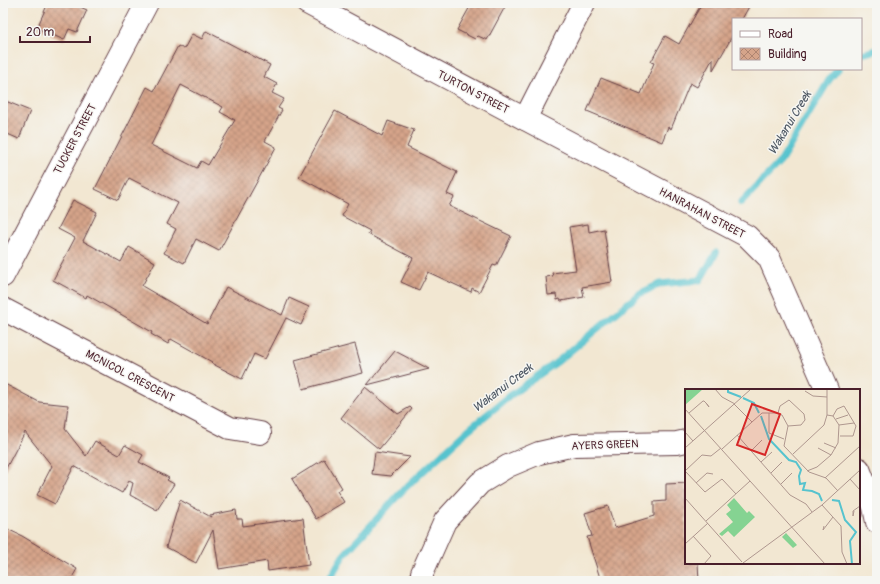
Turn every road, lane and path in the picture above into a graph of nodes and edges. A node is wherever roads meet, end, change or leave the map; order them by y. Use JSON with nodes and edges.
{"nodes":[{"id":1,"x":146,"y":3,"type":"edge"},
{"id":2,"x":307,"y":3,"type":"edge"},
{"id":3,"x":584,"y":3,"type":"edge"},
{"id":4,"x":525,"y":119,"type":"junction"},
{"id":5,"x":3,"y":276,"type":"edge"},
{"id":6,"x":3,"y":309,"type":"edge"},
{"id":7,"x":823,"y":389,"type":"edge"},
{"id":8,"x":260,"y":433,"type":"dead end"},
{"id":9,"x":685,"y":441,"type":"edge"},
{"id":10,"x":860,"y":472,"type":"edge"},
{"id":11,"x":877,"y":522,"type":"edge"},
{"id":12,"x":422,"y":581,"type":"edge"}],
"edges":[{"from":1,"to":5,"type":"street","name":"TUCKER STREET"},
{"from":2,"to":4,"type":"street","name":"TURTON STREET"},
{"from":3,"to":4,"type":"street"},
{"from":4,"to":7,"type":"street","name":"HANRAHAN STREET"},
{"from":6,"to":8,"type":"street","name":"MCNICOL CRESCENT"},
{"from":9,"to":12,"type":"street","name":"AYERS GREEN"},
{"from":10,"to":11,"type":"street"}]}
